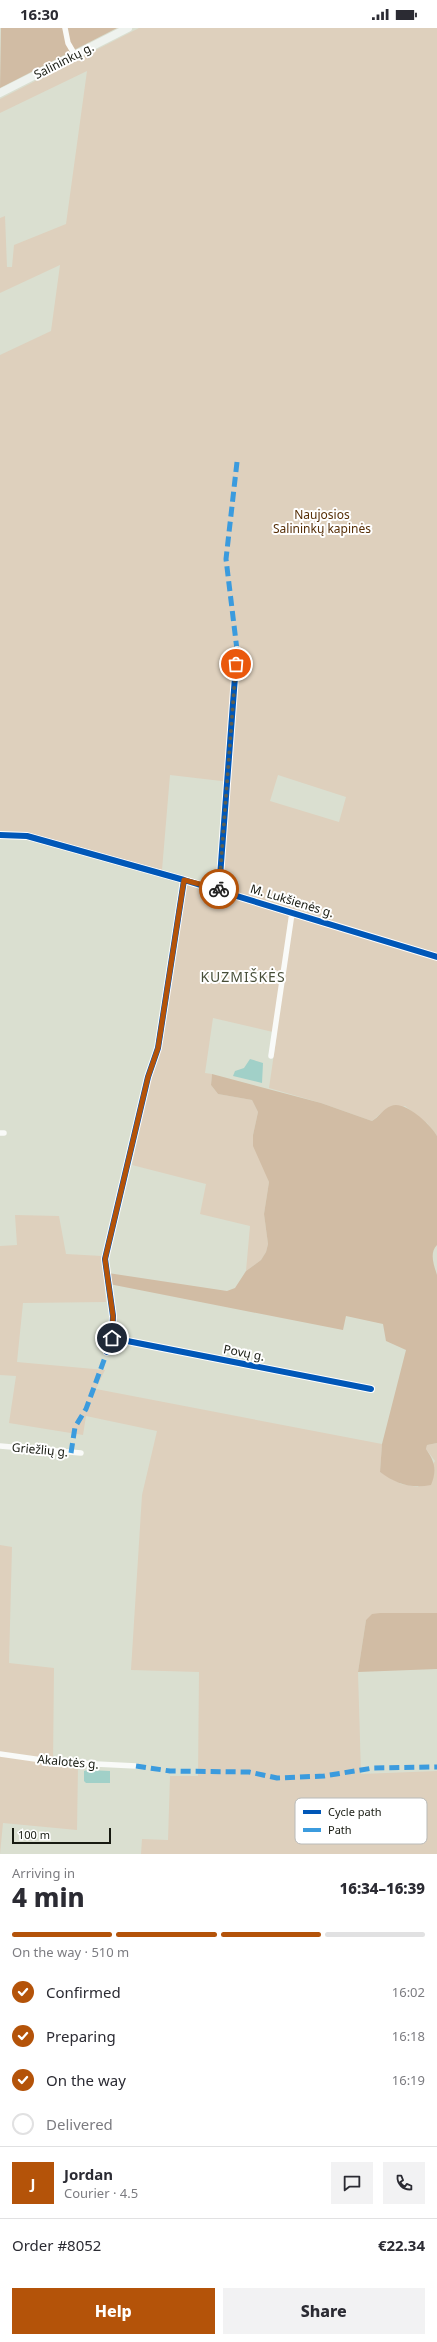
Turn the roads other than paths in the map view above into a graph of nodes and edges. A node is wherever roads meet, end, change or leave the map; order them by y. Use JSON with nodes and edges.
{"nodes":[{"id":1,"x":65,"y":28,"type":"edge"},
{"id":2,"x":128,"y":28,"type":"edge"},
{"id":3,"x":75,"y":55,"type":"junction"},
{"id":4,"x":0,"y":94,"type":"edge"},
{"id":5,"x":237,"y":650,"type":"dead end"},
{"id":6,"x":0,"y":835,"type":"edge"},
{"id":7,"x":184,"y":880,"type":"junction"},
{"id":8,"x":219,"y":890,"type":"junction"},
{"id":9,"x":292,"y":913,"type":"junction"},
{"id":10,"x":437,"y":957,"type":"edge"},
{"id":11,"x":271,"y":1056,"type":"dead end"},
{"id":12,"x":112,"y":1338,"type":"junction"},
{"id":13,"x":107,"y":1352,"type":"dead end"},
{"id":14,"x":371,"y":1389,"type":"dead end"},
{"id":15,"x":0,"y":1446,"type":"edge"},
{"id":16,"x":80,"y":1453,"type":"dead end"},
{"id":17,"x":0,"y":1754,"type":"edge"},
{"id":18,"x":136,"y":1766,"type":"dead end"}],
"edges":[{"from":1,"to":3,"type":"street"},
{"from":2,"to":3,"type":"main road","name":"Salininkų g."},
{"from":3,"to":4,"type":"main road","name":"Salininkų g."},
{"from":5,"to":8,"type":"street"},
{"from":6,"to":7,"type":"street","name":"M. Lukšienės g."},
{"from":7,"to":8,"type":"street","name":"M. Lukšienės g."},
{"from":7,"to":12,"type":"street"},
{"from":8,"to":9,"type":"street","name":"M. Lukšienės g."},
{"from":9,"to":10,"type":"street","name":"M. Lukšienės g."},
{"from":9,"to":11,"type":"street"},
{"from":12,"to":13,"type":"street"},
{"from":12,"to":14,"type":"street","name":"Povų g."},
{"from":15,"to":16,"type":"street","name":"Griežlių g."},
{"from":17,"to":18,"type":"street","name":"Akalotės g."}]}
